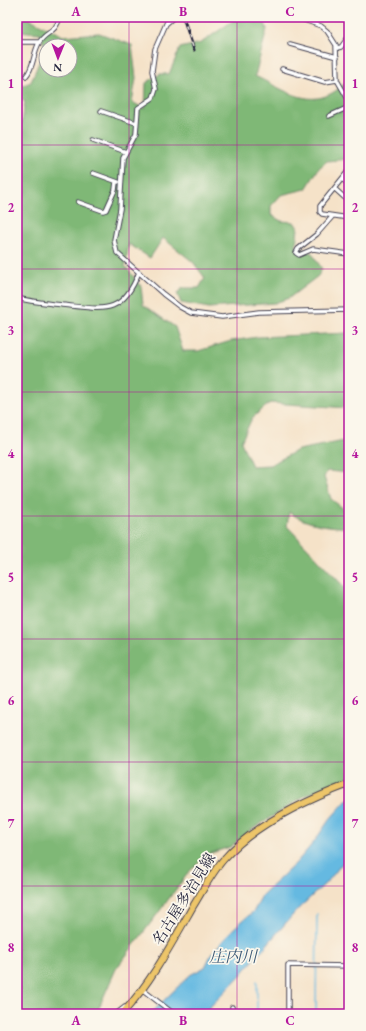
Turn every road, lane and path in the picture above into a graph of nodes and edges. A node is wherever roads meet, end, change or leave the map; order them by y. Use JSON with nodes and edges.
{"nodes":[{"id":1,"x":60,"y":17,"type":"edge"},
{"id":2,"x":169,"y":17,"type":"edge"},
{"id":3,"x":174,"y":17,"type":"edge"},
{"id":4,"x":296,"y":17,"type":"edge"},
{"id":5,"x":305,"y":18,"type":"edge"},
{"id":6,"x":166,"y":24,"type":"junction"},
{"id":7,"x":349,"y":36,"type":"edge"},
{"id":8,"x":44,"y":38,"type":"edge"},
{"id":9,"x":17,"y":42,"type":"edge"},
{"id":10,"x":38,"y":42,"type":"edge"},
{"id":11,"x":290,"y":44,"type":"dead end"},
{"id":12,"x":38,"y":45,"type":"edge"},
{"id":13,"x":336,"y":48,"type":"junction"},
{"id":14,"x":337,"y":57,"type":"junction"},
{"id":15,"x":282,"y":69,"type":"dead end"},
{"id":16,"x":26,"y":76,"type":"dead end"},
{"id":17,"x":337,"y":80,"type":"junction"},
{"id":18,"x":349,"y":101,"type":"edge"},
{"id":19,"x":349,"y":107,"type":"edge"},
{"id":20,"x":101,"y":111,"type":"dead end"},
{"id":21,"x":329,"y":116,"type":"dead end"},
{"id":22,"x":136,"y":122,"type":"junction"},
{"id":23,"x":93,"y":140,"type":"dead end"},
{"id":24,"x":126,"y":152,"type":"junction"},
{"id":25,"x":349,"y":170,"type":"edge"},
{"id":26,"x":93,"y":173,"type":"dead end"},
{"id":27,"x":343,"y":180,"type":"junction"},
{"id":28,"x":116,"y":182,"type":"junction"},
{"id":29,"x":121,"y":182,"type":"junction"},
{"id":30,"x":349,"y":184,"type":"edge"},
{"id":31,"x":335,"y":189,"type":"junction"},
{"id":32,"x":346,"y":199,"type":"dead end"},
{"id":33,"x":78,"y":202,"type":"dead end"},
{"id":34,"x":332,"y":217,"type":"junction"},
{"id":35,"x":349,"y":218,"type":"edge"},
{"id":36,"x":349,"y":254,"type":"edge"},
{"id":37,"x":138,"y":272,"type":"junction"},
{"id":38,"x":17,"y":298,"type":"edge"},
{"id":39,"x":349,"y":310,"type":"edge"},
{"id":40,"x":349,"y":784,"type":"edge"},
{"id":41,"x":349,"y":966,"type":"edge"},
{"id":42,"x":143,"y":990,"type":"junction"},
{"id":43,"x":133,"y":1002,"type":"junction"},
{"id":44,"x":232,"y":1007,"type":"dead end"},
{"id":45,"x":116,"y":1014,"type":"edge"},
{"id":46,"x":122,"y":1014,"type":"edge"},
{"id":47,"x":174,"y":1014,"type":"edge"},
{"id":48,"x":232,"y":1014,"type":"edge"},
{"id":49,"x":288,"y":1014,"type":"edge"}],
"edges":[{"from":1,"to":8,"type":"street"},
{"from":2,"to":6,"type":"street"},
{"from":3,"to":6,"type":"street"},
{"from":4,"to":5,"type":"street"},
{"from":5,"to":13,"type":"street"},
{"from":6,"to":22,"type":"street"},
{"from":7,"to":13,"type":"street"},
{"from":9,"to":10,"type":"street"},
{"from":11,"to":14,"type":"street"},
{"from":12,"to":16,"type":"street"},
{"from":13,"to":14,"type":"street"},
{"from":14,"to":17,"type":"street"},
{"from":15,"to":17,"type":"street"},
{"from":17,"to":18,"type":"street"},
{"from":19,"to":21,"type":"street"},
{"from":20,"to":22,"type":"street"},
{"from":22,"to":24,"type":"street"},
{"from":23,"to":24,"type":"street"},
{"from":24,"to":29,"type":"street"},
{"from":25,"to":27,"type":"street"},
{"from":26,"to":28,"type":"street"},
{"from":27,"to":30,"type":"street"},
{"from":27,"to":31,"type":"street"},
{"from":28,"to":29,"type":"street"},
{"from":28,"to":33,"type":"street"},
{"from":29,"to":37,"type":"street"},
{"from":31,"to":32,"type":"street"},
{"from":31,"to":34,"type":"street"},
{"from":34,"to":35,"type":"street"},
{"from":34,"to":36,"type":"street"},
{"from":37,"to":38,"type":"street"},
{"from":37,"to":39,"type":"street"},
{"from":40,"to":42,"type":"main road","name":"名古屋多治見線"},
{"from":41,"to":49,"type":"street"},
{"from":42,"to":43,"type":"main road","name":"名古屋多治見線"},
{"from":42,"to":47,"type":"street"},
{"from":43,"to":45,"type":"street"},
{"from":43,"to":46,"type":"main road","name":"名古屋多治見線"},
{"from":44,"to":48,"type":"street"}]}
